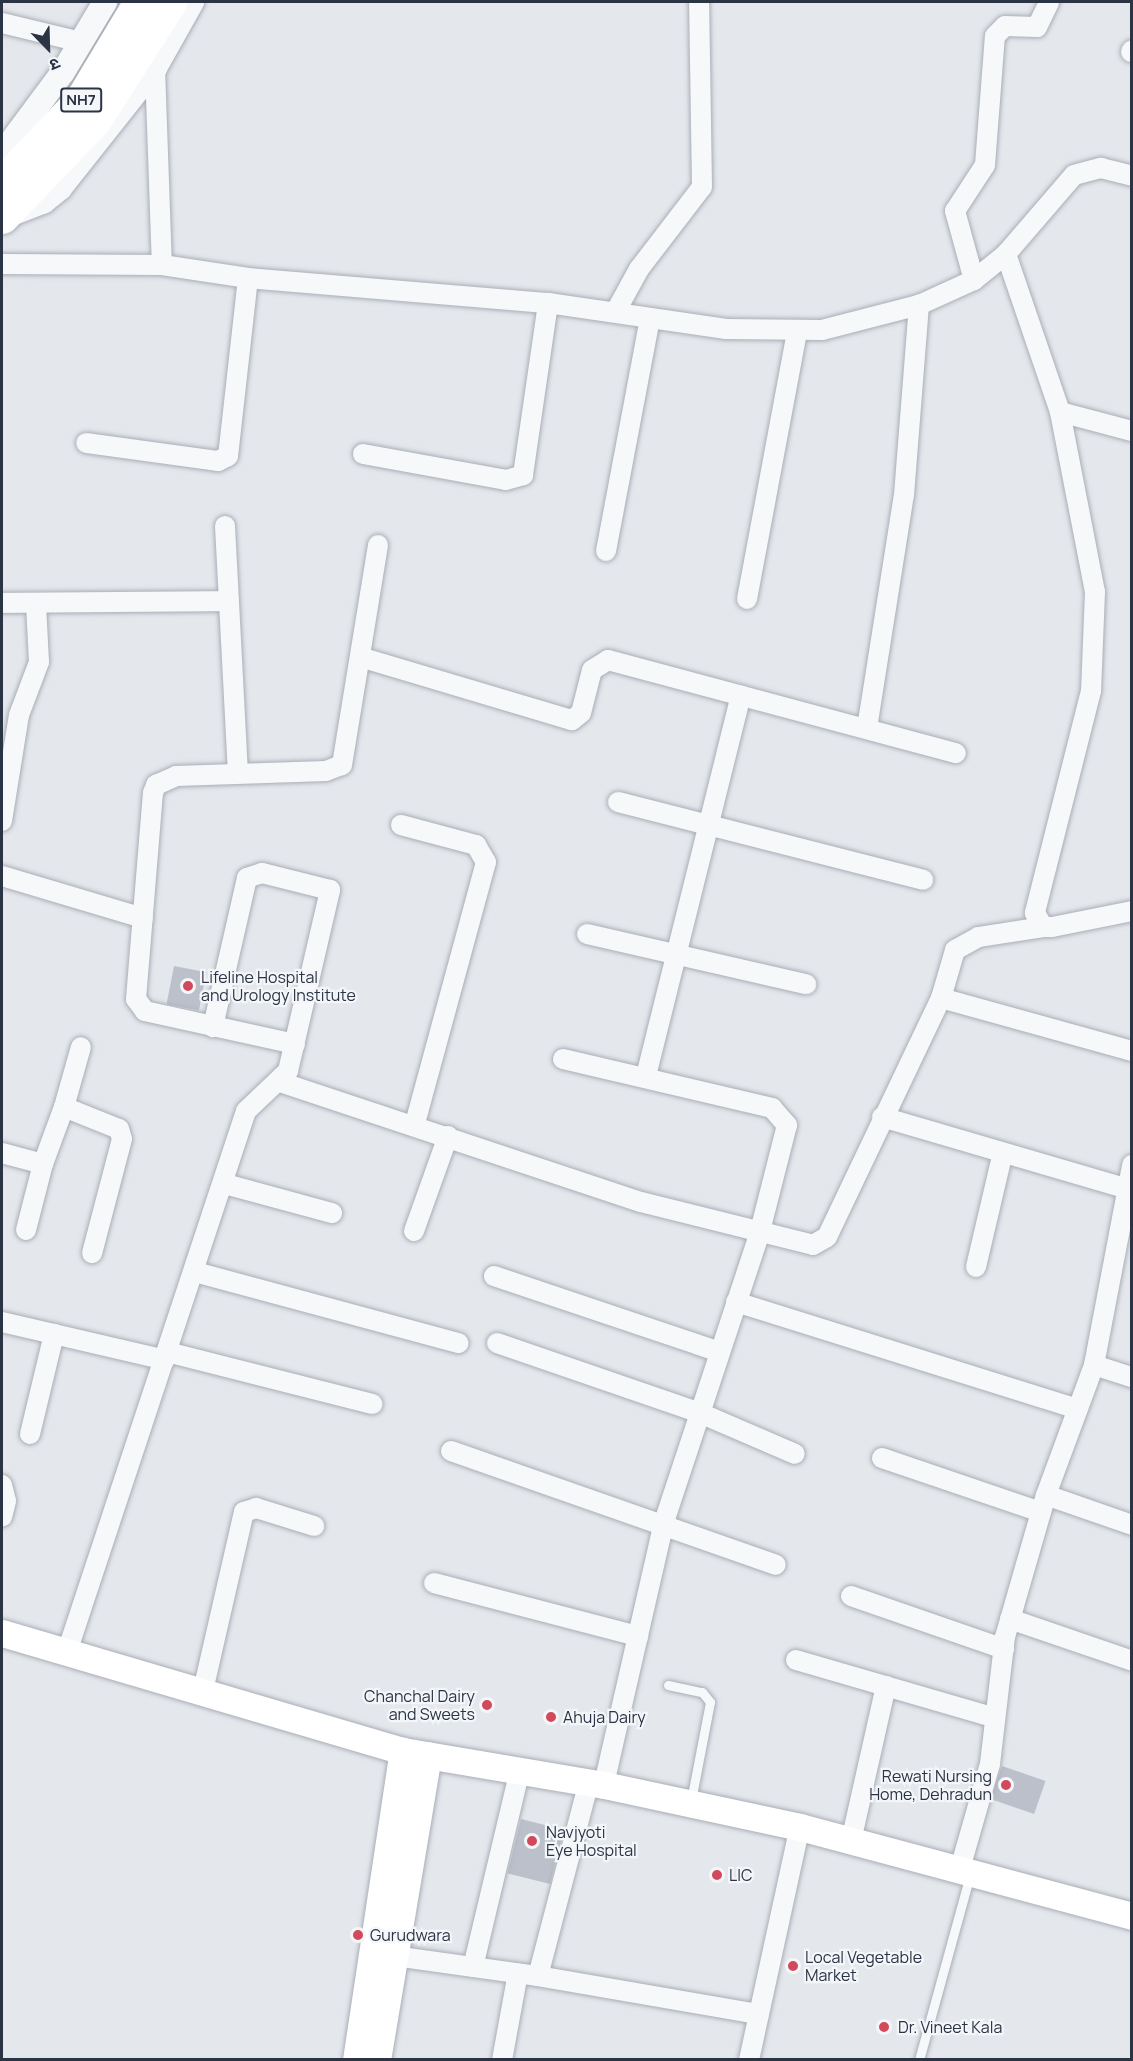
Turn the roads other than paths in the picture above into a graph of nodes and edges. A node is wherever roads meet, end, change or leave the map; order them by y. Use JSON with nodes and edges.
{"nodes":[{"id":1,"x":105,"y":2,"type":"edge"},
{"id":2,"x":140,"y":2,"type":"edge"},
{"id":3,"x":170,"y":2,"type":"edge"},
{"id":4,"x":192,"y":2,"type":"edge"},
{"id":5,"x":699,"y":2,"type":"edge"},
{"id":6,"x":1048,"y":2,"type":"edge"},
{"id":7,"x":2,"y":23,"type":"edge"},
{"id":8,"x":81,"y":42,"type":"junction"},
{"id":9,"x":155,"y":68,"type":"junction"},
{"id":10,"x":2,"y":154,"type":"edge"},
{"id":11,"x":1131,"y":176,"type":"edge"},
{"id":12,"x":2,"y":183,"type":"edge"},
{"id":13,"x":2,"y":217,"type":"edge"},
{"id":14,"x":1006,"y":254,"type":"junction"},
{"id":15,"x":2,"y":264,"type":"edge"},
{"id":16,"x":162,"y":265,"type":"junction"},
{"id":17,"x":248,"y":278,"type":"junction"},
{"id":18,"x":974,"y":280,"type":"junction"},
{"id":19,"x":548,"y":303,"type":"junction"},
{"id":20,"x":919,"y":305,"type":"junction"},
{"id":21,"x":616,"y":311,"type":"junction"},
{"id":22,"x":650,"y":318,"type":"junction"},
{"id":23,"x":797,"y":333,"type":"junction"},
{"id":24,"x":1060,"y":412,"type":"junction"},
{"id":25,"x":1131,"y":431,"type":"edge"},
{"id":26,"x":86,"y":443,"type":"dead end"},
{"id":27,"x":363,"y":454,"type":"dead end"},
{"id":28,"x":225,"y":526,"type":"dead end"},
{"id":29,"x":378,"y":545,"type":"dead end"},
{"id":30,"x":606,"y":551,"type":"dead end"},
{"id":31,"x":747,"y":599,"type":"dead end"},
{"id":32,"x":229,"y":601,"type":"junction"},
{"id":33,"x":2,"y":603,"type":"edge"},
{"id":34,"x":36,"y":604,"type":"junction"},
{"id":35,"x":360,"y":657,"type":"junction"},
{"id":36,"x":741,"y":696,"type":"junction"},
{"id":37,"x":867,"y":728,"type":"junction"},
{"id":38,"x":956,"y":753,"type":"dead end"},
{"id":39,"x":238,"y":772,"type":"junction"},
{"id":40,"x":618,"y":802,"type":"dead end"},
{"id":41,"x":2,"y":821,"type":"edge"},
{"id":42,"x":400,"y":825,"type":"dead end"},
{"id":43,"x":710,"y":825,"type":"junction"},
{"id":44,"x":2,"y":876,"type":"edge"},
{"id":45,"x":923,"y":880,"type":"dead end"},
{"id":46,"x":1131,"y":911,"type":"edge"},
{"id":47,"x":143,"y":918,"type":"junction"},
{"id":48,"x":1042,"y":927,"type":"junction"},
{"id":49,"x":587,"y":934,"type":"dead end"},
{"id":50,"x":676,"y":957,"type":"junction"},
{"id":51,"x":806,"y":984,"type":"dead end"},
{"id":52,"x":941,"y":998,"type":"junction"},
{"id":53,"x":213,"y":1027,"type":"junction"},
{"id":54,"x":295,"y":1044,"type":"junction"},
{"id":55,"x":81,"y":1047,"type":"dead end"},
{"id":56,"x":1131,"y":1051,"type":"edge"},
{"id":57,"x":563,"y":1059,"type":"dead end"},
{"id":58,"x":646,"y":1076,"type":"junction"},
{"id":59,"x":280,"y":1082,"type":"junction"},
{"id":60,"x":64,"y":1107,"type":"junction"},
{"id":61,"x":882,"y":1118,"type":"junction"},
{"id":62,"x":415,"y":1124,"type":"junction"},
{"id":63,"x":448,"y":1136,"type":"junction"},
{"id":64,"x":2,"y":1153,"type":"edge"},
{"id":65,"x":1002,"y":1156,"type":"junction"},
{"id":66,"x":43,"y":1164,"type":"junction"},
{"id":67,"x":1131,"y":1166,"type":"edge"},
{"id":68,"x":225,"y":1184,"type":"junction"},
{"id":69,"x":1125,"y":1188,"type":"junction"},
{"id":70,"x":332,"y":1213,"type":"dead end"},
{"id":71,"x":26,"y":1230,"type":"dead end"},
{"id":72,"x":414,"y":1231,"type":"dead end"},
{"id":73,"x":759,"y":1234,"type":"junction"},
{"id":74,"x":92,"y":1253,"type":"dead end"},
{"id":75,"x":976,"y":1267,"type":"dead end"},
{"id":76,"x":195,"y":1272,"type":"junction"},
{"id":77,"x":494,"y":1276,"type":"dead end"},
{"id":78,"x":736,"y":1302,"type":"junction"},
{"id":79,"x":2,"y":1322,"type":"edge"},
{"id":80,"x":54,"y":1334,"type":"junction"},
{"id":81,"x":459,"y":1343,"type":"dead end"},
{"id":82,"x":497,"y":1343,"type":"dead end"},
{"id":83,"x":720,"y":1352,"type":"junction"},
{"id":84,"x":166,"y":1356,"type":"junction"},
{"id":85,"x":1094,"y":1365,"type":"junction"},
{"id":86,"x":1131,"y":1377,"type":"edge"},
{"id":87,"x":373,"y":1404,"type":"dead end"},
{"id":88,"x":1077,"y":1409,"type":"junction"},
{"id":89,"x":700,"y":1413,"type":"junction"},
{"id":90,"x":30,"y":1434,"type":"dead end"},
{"id":91,"x":451,"y":1451,"type":"dead end"},
{"id":92,"x":795,"y":1454,"type":"dead end"},
{"id":93,"x":882,"y":1458,"type":"dead end"},
{"id":94,"x":2,"y":1485,"type":"edge"},
{"id":95,"x":1043,"y":1503,"type":"junction"},
{"id":96,"x":2,"y":1517,"type":"edge"},
{"id":97,"x":664,"y":1522,"type":"junction"},
{"id":98,"x":1131,"y":1525,"type":"edge"},
{"id":99,"x":314,"y":1526,"type":"dead end"},
{"id":100,"x":776,"y":1565,"type":"dead end"},
{"id":101,"x":434,"y":1583,"type":"dead end"},
{"id":102,"x":850,"y":1596,"type":"dead end"},
{"id":103,"x":1010,"y":1619,"type":"junction"},
{"id":104,"x":2,"y":1633,"type":"edge"},
{"id":105,"x":638,"y":1636,"type":"junction"},
{"id":106,"x":1004,"y":1649,"type":"junction"},
{"id":107,"x":66,"y":1655,"type":"junction"},
{"id":108,"x":796,"y":1660,"type":"dead end"},
{"id":109,"x":1130,"y":1660,"type":"edge"},
{"id":110,"x":668,"y":1685,"type":"dead end"},
{"id":111,"x":886,"y":1686,"type":"junction"},
{"id":112,"x":202,"y":1695,"type":"junction"},
{"id":113,"x":995,"y":1718,"type":"junction"},
{"id":114,"x":415,"y":1753,"type":"junction"},
{"id":115,"x":520,"y":1770,"type":"junction"},
{"id":116,"x":597,"y":1783,"type":"junction"},
{"id":117,"x":690,"y":1803,"type":"junction"},
{"id":118,"x":800,"y":1827,"type":"junction"},
{"id":119,"x":851,"y":1841,"type":"junction"},
{"id":120,"x":965,"y":1873,"type":"junction"},
{"id":121,"x":1131,"y":1916,"type":"edge"},
{"id":122,"x":394,"y":1956,"type":"junction"},
{"id":123,"x":473,"y":1967,"type":"junction"},
{"id":124,"x":518,"y":1973,"type":"junction"},
{"id":125,"x":538,"y":1976,"type":"junction"},
{"id":126,"x":759,"y":2014,"type":"junction"},
{"id":127,"x":356,"y":2060,"type":"edge"},
{"id":128,"x":377,"y":2060,"type":"edge"},
{"id":129,"x":502,"y":2060,"type":"edge"},
{"id":130,"x":749,"y":2060,"type":"edge"},
{"id":131,"x":919,"y":2060,"type":"edge"}],
"edges":[{"from":1,"to":8,"type":"street"},
{"from":2,"to":12,"type":"highway","number":"NH7"},
{"from":3,"to":13,"type":"highway","number":"NH7"},
{"from":4,"to":9,"type":"street"},
{"from":5,"to":21,"type":"street"},
{"from":6,"to":18,"type":"street"},
{"from":7,"to":8,"type":"street"},
{"from":8,"to":10,"type":"street"},
{"from":9,"to":13,"type":"street"},
{"from":9,"to":16,"type":"street"},
{"from":11,"to":14,"type":"street"},
{"from":14,"to":18,"type":"street"},
{"from":14,"to":24,"type":"street"},
{"from":15,"to":16,"type":"street"},
{"from":16,"to":17,"type":"street"},
{"from":17,"to":19,"type":"street"},
{"from":17,"to":26,"type":"street"},
{"from":18,"to":20,"type":"street"},
{"from":19,"to":21,"type":"street"},
{"from":19,"to":27,"type":"street"},
{"from":20,"to":23,"type":"street"},
{"from":20,"to":37,"type":"street"},
{"from":21,"to":22,"type":"street"},
{"from":22,"to":23,"type":"street"},
{"from":22,"to":30,"type":"street"},
{"from":23,"to":31,"type":"street"},
{"from":24,"to":25,"type":"street"},
{"from":24,"to":48,"type":"street"},
{"from":28,"to":32,"type":"street"},
{"from":29,"to":35,"type":"street"},
{"from":32,"to":34,"type":"street"},
{"from":32,"to":39,"type":"street"},
{"from":33,"to":34,"type":"street"},
{"from":34,"to":41,"type":"street"},
{"from":35,"to":36,"type":"street"},
{"from":35,"to":39,"type":"street"},
{"from":36,"to":37,"type":"street"},
{"from":36,"to":43,"type":"street"},
{"from":37,"to":38,"type":"street"},
{"from":39,"to":47,"type":"street"},
{"from":40,"to":43,"type":"street"},
{"from":42,"to":62,"type":"street"},
{"from":43,"to":45,"type":"street"},
{"from":43,"to":50,"type":"street"},
{"from":44,"to":47,"type":"street"},
{"from":46,"to":48,"type":"street"},
{"from":47,"to":53,"type":"street"},
{"from":48,"to":52,"type":"street"},
{"from":49,"to":50,"type":"street"},
{"from":50,"to":51,"type":"street"},
{"from":50,"to":58,"type":"street"},
{"from":52,"to":56,"type":"street"},
{"from":52,"to":61,"type":"street"},
{"from":53,"to":54,"type":"street"},
{"from":53,"to":54,"type":"street"},
{"from":54,"to":59,"type":"street"},
{"from":55,"to":60,"type":"street"},
{"from":57,"to":58,"type":"street"},
{"from":58,"to":73,"type":"street"},
{"from":59,"to":62,"type":"street"},
{"from":59,"to":68,"type":"street"},
{"from":60,"to":66,"type":"street"},
{"from":60,"to":74,"type":"street"},
{"from":61,"to":65,"type":"street"},
{"from":61,"to":73,"type":"street"},
{"from":62,"to":63,"type":"street"},
{"from":63,"to":72,"type":"street"},
{"from":63,"to":73,"type":"street"},
{"from":64,"to":66,"type":"street"},
{"from":65,"to":69,"type":"street"},
{"from":65,"to":75,"type":"street"},
{"from":66,"to":71,"type":"street"},
{"from":67,"to":69,"type":"street"},
{"from":68,"to":70,"type":"street"},
{"from":68,"to":76,"type":"street"},
{"from":69,"to":85,"type":"street"},
{"from":73,"to":78,"type":"street"},
{"from":76,"to":81,"type":"street"},
{"from":76,"to":84,"type":"street"},
{"from":77,"to":83,"type":"street"},
{"from":78,"to":83,"type":"street"},
{"from":78,"to":88,"type":"street"},
{"from":79,"to":80,"type":"street"},
{"from":80,"to":84,"type":"street"},
{"from":80,"to":90,"type":"street"},
{"from":82,"to":89,"type":"street"},
{"from":83,"to":89,"type":"street"},
{"from":84,"to":87,"type":"street"},
{"from":84,"to":107,"type":"street"},
{"from":85,"to":86,"type":"street"},
{"from":85,"to":88,"type":"street"},
{"from":88,"to":95,"type":"street"},
{"from":89,"to":92,"type":"street"},
{"from":89,"to":97,"type":"street"},
{"from":91,"to":97,"type":"street"},
{"from":93,"to":95,"type":"street"},
{"from":94,"to":96,"type":"street"},
{"from":95,"to":98,"type":"street"},
{"from":95,"to":103,"type":"street"},
{"from":97,"to":100,"type":"street"},
{"from":97,"to":105,"type":"street"},
{"from":99,"to":112,"type":"street"},
{"from":101,"to":105,"type":"street"},
{"from":102,"to":106,"type":"street"},
{"from":103,"to":106,"type":"street"},
{"from":103,"to":109,"type":"street"},
{"from":104,"to":107,"type":"main road"},
{"from":105,"to":116,"type":"street"},
{"from":106,"to":113,"type":"street"},
{"from":107,"to":112,"type":"main road"},
{"from":108,"to":111,"type":"street"},
{"from":110,"to":117,"type":"lane"},
{"from":111,"to":113,"type":"street"},
{"from":111,"to":119,"type":"street"},
{"from":112,"to":114,"type":"main road"},
{"from":113,"to":120,"type":"street"},
{"from":114,"to":115,"type":"main road"},
{"from":114,"to":122,"type":"main road"},
{"from":114,"to":127,"type":"main road"},
{"from":115,"to":116,"type":"main road"},
{"from":115,"to":123,"type":"street"},
{"from":116,"to":117,"type":"main road"},
{"from":116,"to":125,"type":"street"},
{"from":117,"to":118,"type":"main road"},
{"from":118,"to":119,"type":"main road"},
{"from":118,"to":126,"type":"street"},
{"from":119,"to":120,"type":"main road"},
{"from":120,"to":121,"type":"main road"},
{"from":120,"to":131,"type":"lane"},
{"from":122,"to":123,"type":"street"},
{"from":122,"to":128,"type":"main road"},
{"from":123,"to":124,"type":"street"},
{"from":124,"to":125,"type":"street"},
{"from":124,"to":129,"type":"street"},
{"from":125,"to":126,"type":"street"},
{"from":126,"to":130,"type":"street"}]}
